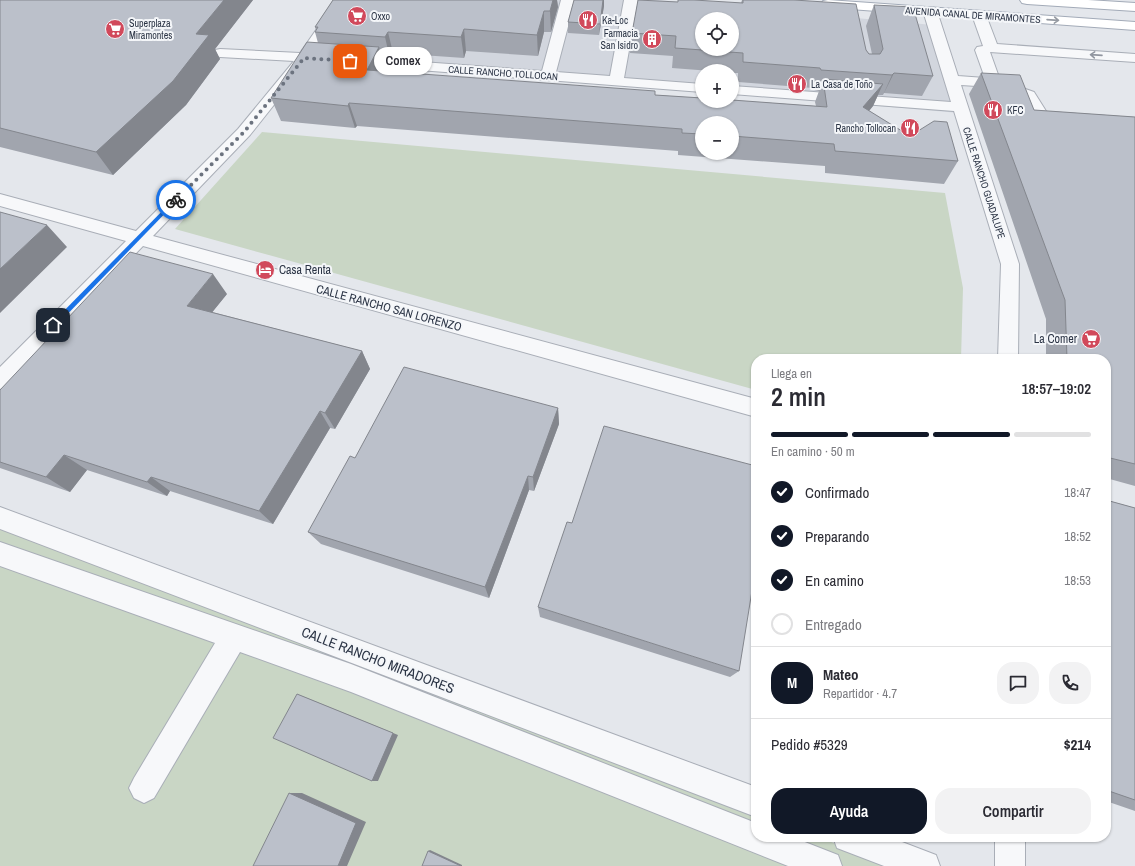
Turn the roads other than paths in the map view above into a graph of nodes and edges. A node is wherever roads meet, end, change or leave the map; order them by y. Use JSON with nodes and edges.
{"nodes":[{"id":1,"x":344,"y":0,"type":"edge"},
{"id":2,"x":568,"y":0,"type":"edge"},
{"id":3,"x":631,"y":0,"type":"edge"},
{"id":4,"x":1027,"y":0,"type":"edge"},
{"id":5,"x":816,"y":4,"type":"edge"},
{"id":6,"x":1135,"y":7,"type":"edge"},
{"id":7,"x":930,"y":12,"type":"junction"},
{"id":8,"x":979,"y":15,"type":"junction"},
{"id":9,"x":1135,"y":26,"type":"edge"},
{"id":10,"x":992,"y":48,"type":"junction"},
{"id":11,"x":220,"y":53,"type":"dead end"},
{"id":12,"x":304,"y":58,"type":"junction"},
{"id":13,"x":1135,"y":58,"type":"edge"},
{"id":14,"x":328,"y":59,"type":"edge"},
{"id":15,"x":344,"y":60,"type":"edge"},
{"id":16,"x":548,"y":76,"type":"junction"},
{"id":17,"x":952,"y":80,"type":"junction"},
{"id":18,"x":616,"y":81,"type":"junction"},
{"id":19,"x":994,"y":83,"type":"junction"},
{"id":20,"x":695,"y":87,"type":"edge"},
{"id":21,"x":739,"y":91,"type":"edge"},
{"id":22,"x":960,"y":107,"type":"junction"},
{"id":23,"x":1076,"y":125,"type":"edge"},
{"id":24,"x":0,"y":200,"type":"edge"},
{"id":25,"x":138,"y":239,"type":"junction"},
{"id":26,"x":1008,"y":354,"type":"edge"},
{"id":27,"x":0,"y":380,"type":"edge"},
{"id":28,"x":751,"y":407,"type":"edge"},
{"id":29,"x":0,"y":518,"type":"edge"},
{"id":30,"x":0,"y":554,"type":"edge"},
{"id":31,"x":234,"y":637,"type":"junction"},
{"id":32,"x":144,"y":788,"type":"dead end"},
{"id":33,"x":751,"y":800,"type":"edge"},
{"id":34,"x":751,"y":836,"type":"edge"},
{"id":35,"x":766,"y":842,"type":"edge"},
{"id":36,"x":861,"y":842,"type":"edge"},
{"id":37,"x":1010,"y":842,"type":"edge"},
{"id":38,"x":827,"y":866,"type":"edge"},
{"id":39,"x":925,"y":866,"type":"edge"},
{"id":40,"x":1010,"y":866,"type":"edge"}],
"edges":[{"from":1,"to":12,"type":"street"},
{"from":2,"to":16,"type":"street"},
{"from":3,"to":18,"type":"street"},
{"from":4,"to":6,"type":"main road","name":"AVENIDA CANAL DE MIRAMONTES"},
{"from":5,"to":7,"type":"main road","name":"AVENIDA CANAL DE MIRAMONTES"},
{"from":7,"to":8,"type":"main road","name":"AVENIDA CANAL DE MIRAMONTES"},
{"from":7,"to":17,"type":"street","name":"CALLE RANCHO GUADALUPE"},
{"from":8,"to":9,"type":"main road","name":"AVENIDA CANAL DE MIRAMONTES","one_way":true},
{"from":8,"to":10,"type":"street"},
{"from":13,"to":10,"type":"street","one_way":true},
{"from":10,"to":19,"type":"street"},
{"from":11,"to":12,"type":"street"},
{"from":12,"to":14,"type":"street"},
{"from":12,"to":25,"type":"street"},
{"from":15,"to":16,"type":"street","name":"CALLE RANCHO TOLLOCAN"},
{"from":16,"to":18,"type":"street","name":"CALLE RANCHO TOLLOCAN"},
{"from":17,"to":19,"type":"street"},
{"from":17,"to":22,"type":"street","name":"CALLE RANCHO GUADALUPE"},
{"from":18,"to":20,"type":"street","name":"CALLE RANCHO TOLLOCAN"},
{"from":19,"to":23,"type":"street"},
{"from":21,"to":22,"type":"street"},
{"from":22,"to":26,"type":"street","name":"CALLE RANCHO GUADALUPE"},
{"from":24,"to":25,"type":"street","name":"CALLE RANCHO SAN LORENZO"},
{"from":25,"to":27,"type":"street"},
{"from":25,"to":28,"type":"street","name":"CALLE RANCHO SAN LORENZO"},
{"from":29,"to":33,"type":"street","name":"CALLE RANCHO MIRADORES"},
{"from":30,"to":31,"type":"street"},
{"from":31,"to":32,"type":"street"},
{"from":31,"to":34,"type":"street"},
{"from":35,"to":38,"type":"street"},
{"from":36,"to":39,"type":"street"},
{"from":37,"to":40,"type":"street"}]}
